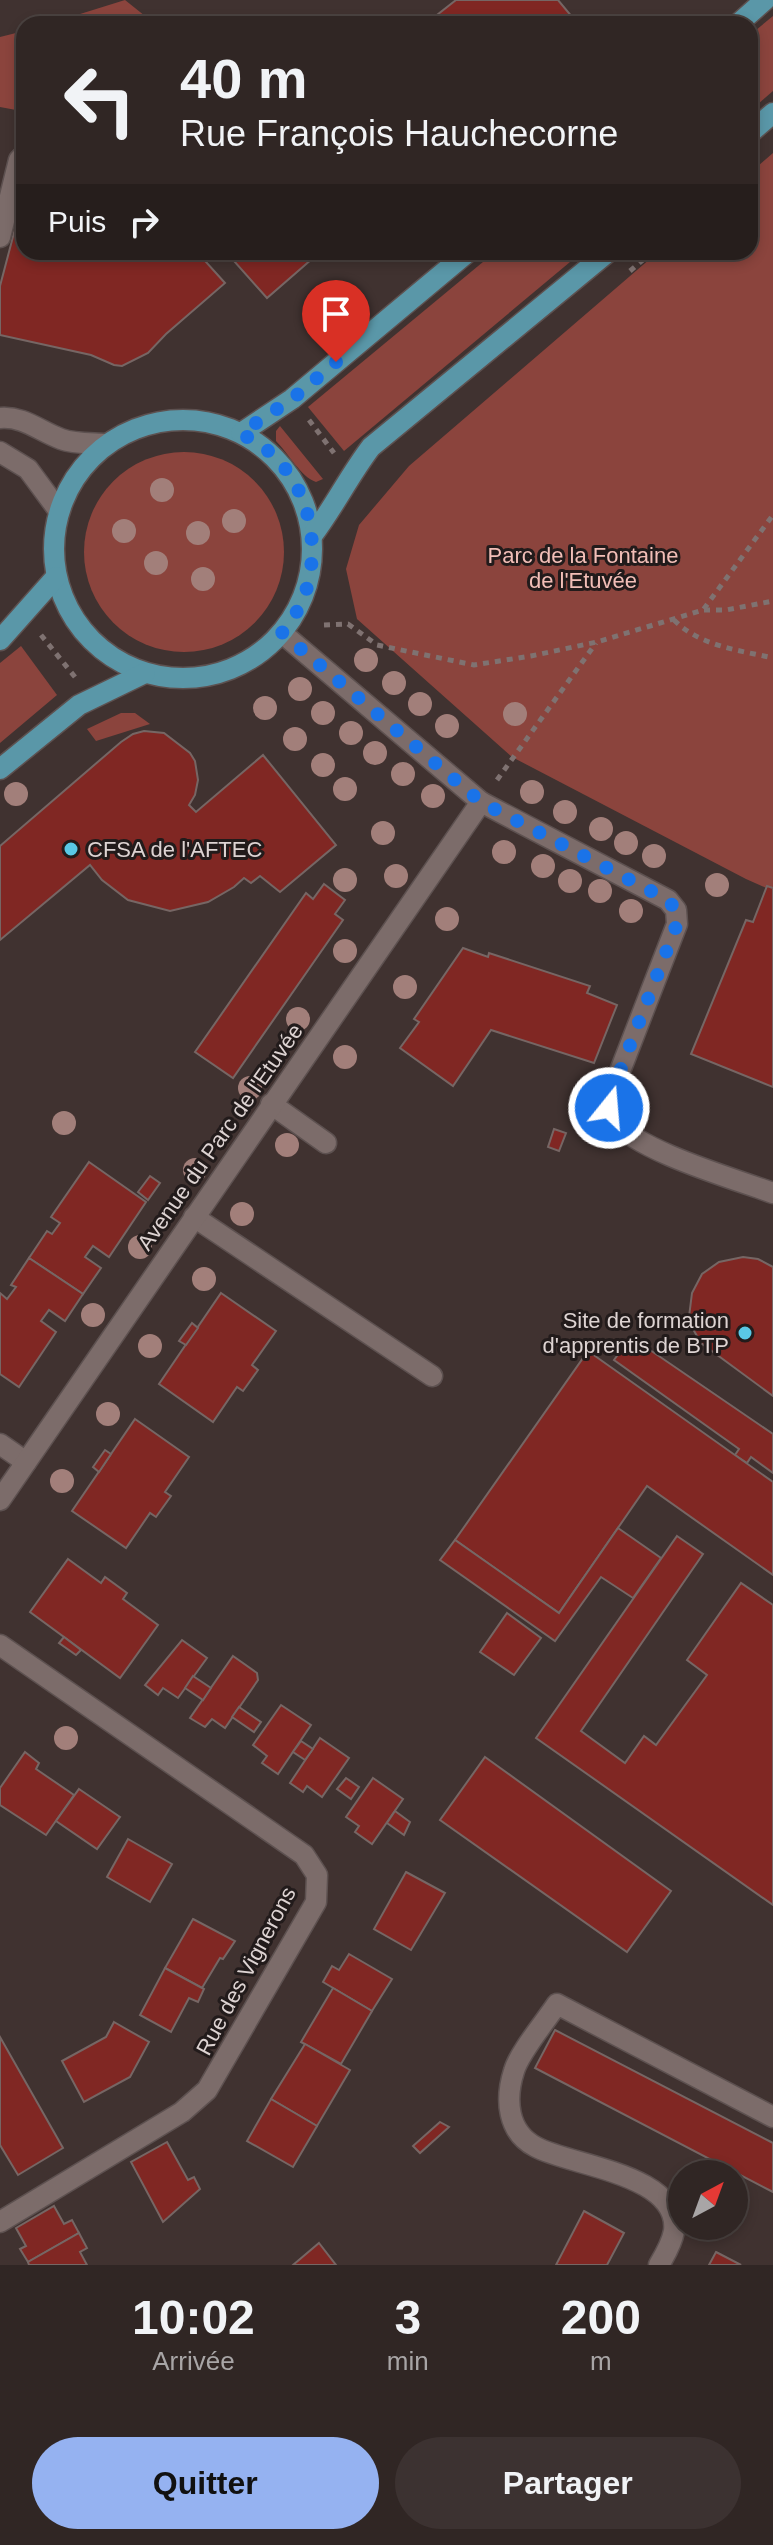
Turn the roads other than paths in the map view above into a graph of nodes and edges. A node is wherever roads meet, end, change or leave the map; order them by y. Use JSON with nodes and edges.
{"nodes":[{"id":1,"x":765,"y":0,"type":"edge"},
{"id":2,"x":747,"y":16,"type":"edge"},
{"id":3,"x":16,"y":172,"type":"edge"},
{"id":4,"x":0,"y":237,"type":"edge"},
{"id":5,"x":458,"y":260,"type":"edge"},
{"id":6,"x":598,"y":260,"type":"edge"},
{"id":7,"x":0,"y":418,"type":"edge"},
{"id":8,"x":241,"y":433,"type":"junction"},
{"id":9,"x":106,"y":444,"type":"junction"},
{"id":10,"x":0,"y":452,"type":"edge"},
{"id":11,"x":59,"y":511,"type":"junction"},
{"id":12,"x":312,"y":536,"type":"junction"},
{"id":13,"x":56,"y":577,"type":"junction"},
{"id":14,"x":282,"y":633,"type":"junction"},
{"id":15,"x":0,"y":640,"type":"edge"},
{"id":16,"x":145,"y":673,"type":"junction"},
{"id":17,"x":0,"y":769,"type":"edge"},
{"id":18,"x":481,"y":802,"type":"junction"},
{"id":19,"x":271,"y":1104,"type":"junction"},
{"id":20,"x":326,"y":1143,"type":"dead end"},
{"id":21,"x":773,"y":1193,"type":"edge"},
{"id":22,"x":194,"y":1217,"type":"junction"},
{"id":23,"x":432,"y":1376,"type":"dead end"},
{"id":24,"x":0,"y":1444,"type":"edge"},
{"id":25,"x":26,"y":1462,"type":"junction"},
{"id":26,"x":0,"y":1500,"type":"edge"},
{"id":27,"x":0,"y":1645,"type":"edge"},
{"id":28,"x":773,"y":2117,"type":"edge"},
{"id":29,"x":0,"y":2222,"type":"edge"},
{"id":30,"x":659,"y":2265,"type":"edge"}],
"edges":[{"from":1,"to":2,"type":"main road"},
{"from":3,"to":4,"type":"street"},
{"from":5,"to":8,"type":"main road"},
{"from":6,"to":12,"type":"main road"},
{"from":7,"to":9,"type":"street"},
{"from":8,"to":9,"type":"main road"},
{"from":8,"to":12,"type":"main road"},
{"from":9,"to":11,"type":"main road"},
{"from":10,"to":11,"type":"street"},
{"from":11,"to":13,"type":"main road"},
{"from":12,"to":14,"type":"main road"},
{"from":13,"to":15,"type":"main road"},
{"from":13,"to":16,"type":"main road"},
{"from":14,"to":16,"type":"main road"},
{"from":14,"to":18,"type":"street"},
{"from":16,"to":17,"type":"main road"},
{"from":18,"to":19,"type":"street","name":"Avenue du Parc de l'Etuvée"},
{"from":18,"to":21,"type":"street"},
{"from":19,"to":20,"type":"street"},
{"from":19,"to":22,"type":"street","name":"Avenue du Parc de l'Etuvée"},
{"from":22,"to":23,"type":"street"},
{"from":22,"to":25,"type":"street","name":"Avenue du Parc de l'Etuvée"},
{"from":24,"to":25,"type":"street"},
{"from":25,"to":26,"type":"street","name":"Avenue du Parc de l'Etuvée"},
{"from":27,"to":29,"type":"street","name":"Rue des Vignerons"},
{"from":28,"to":30,"type":"street"}]}
